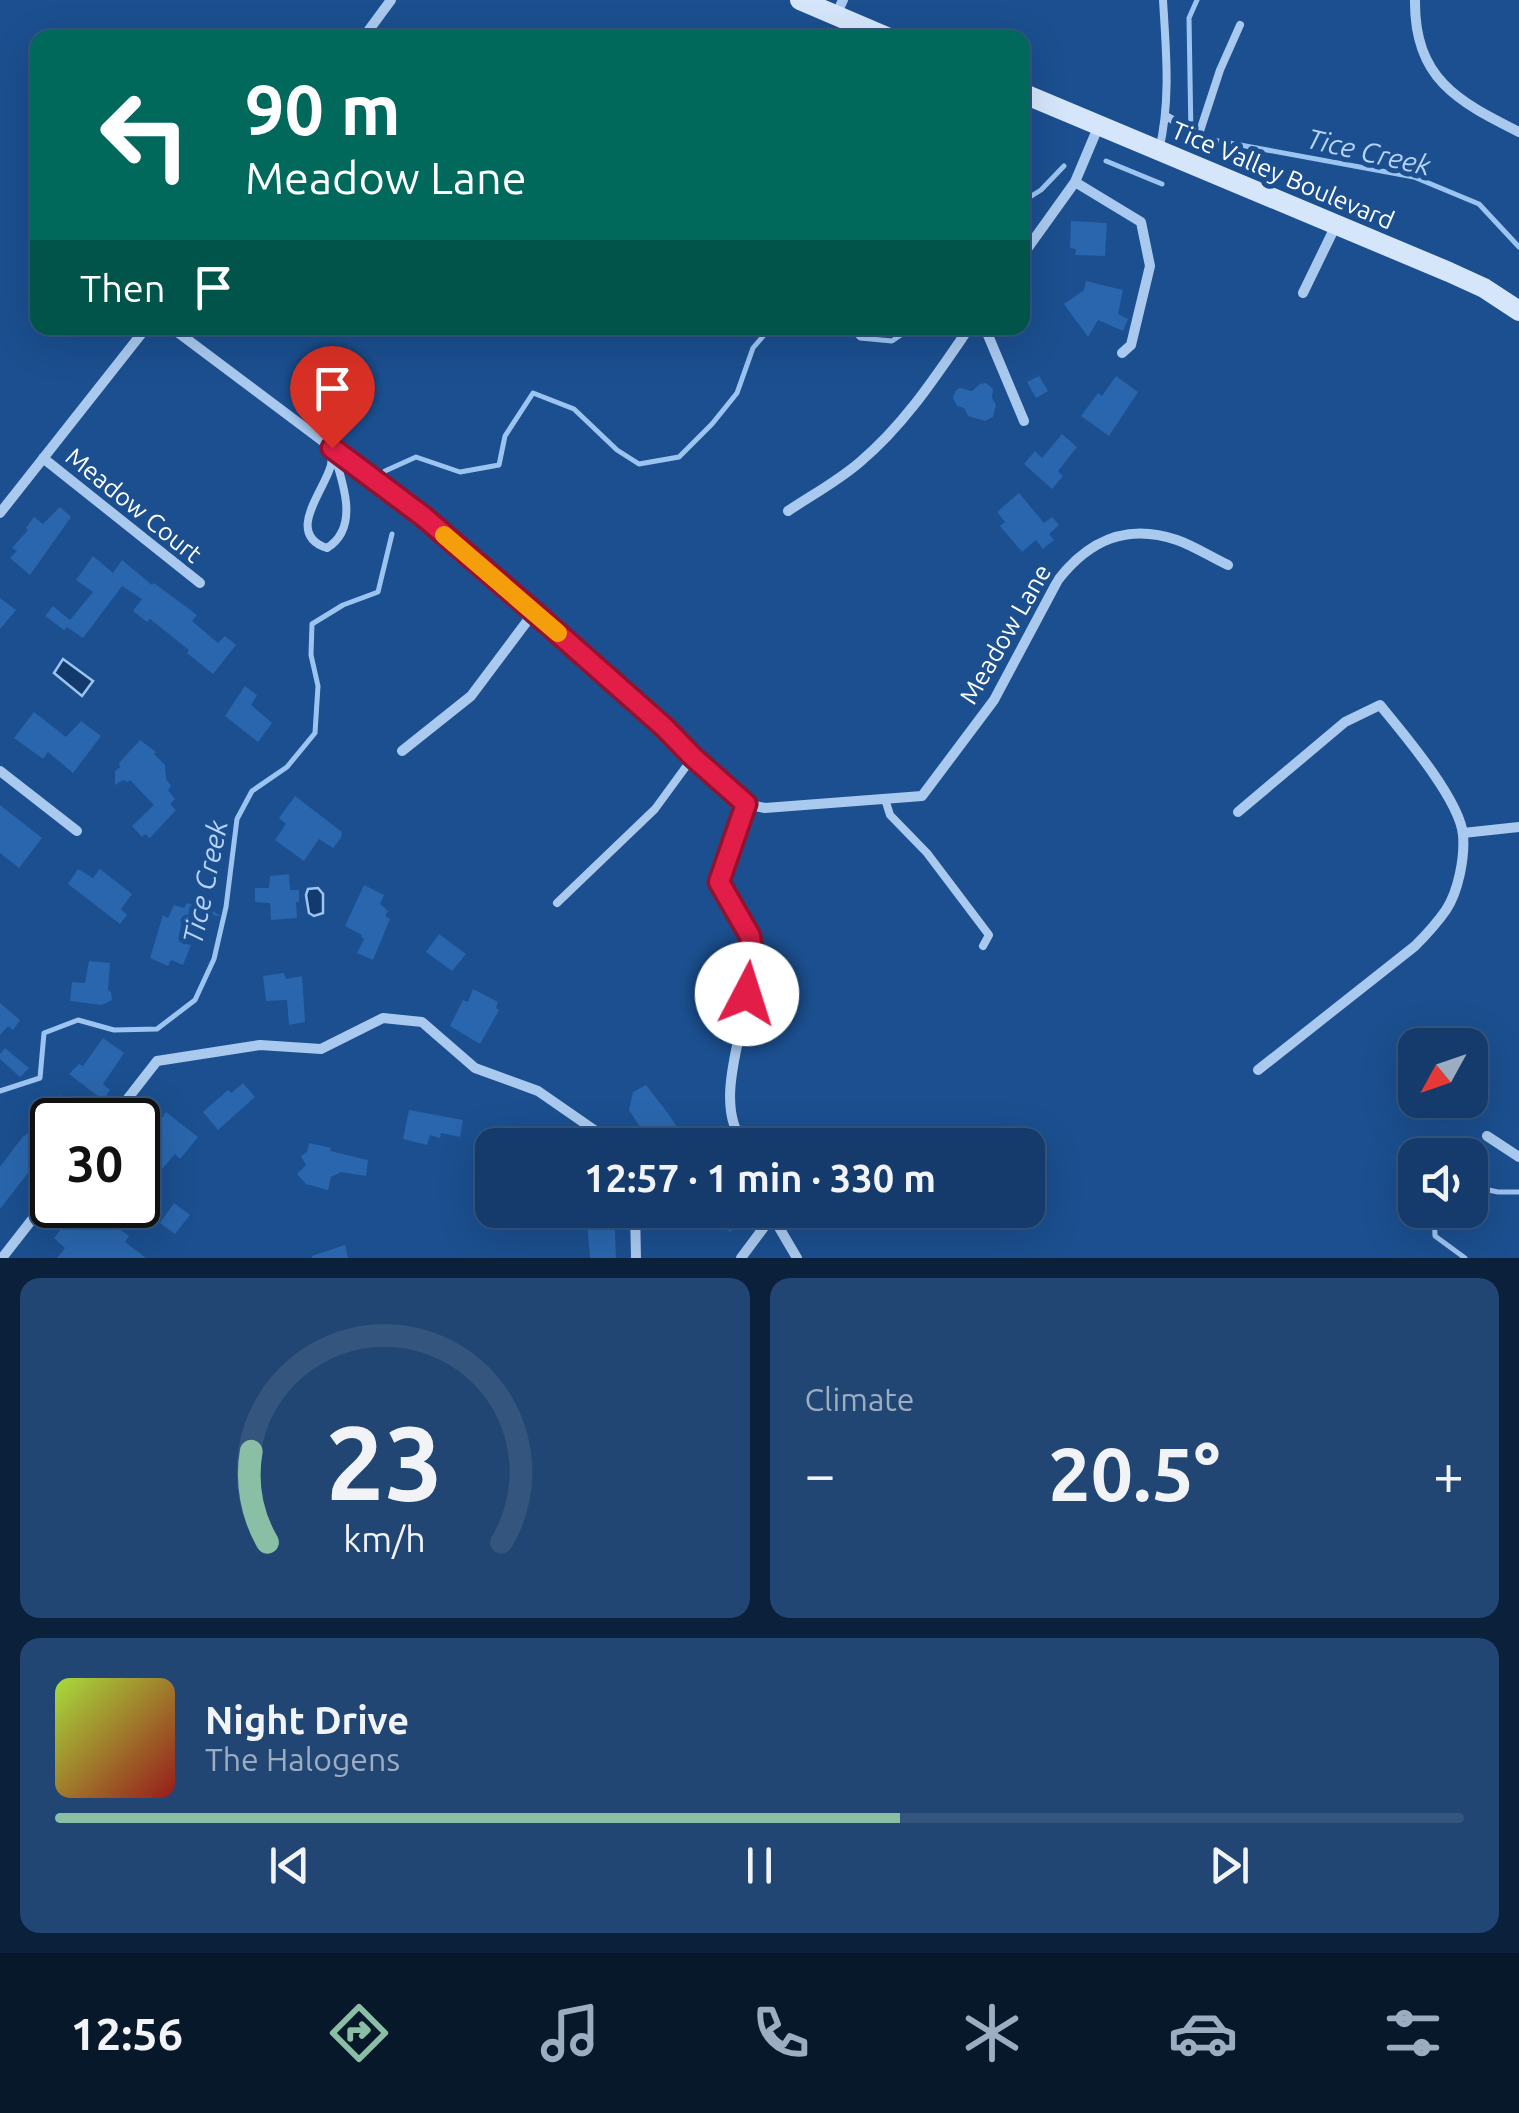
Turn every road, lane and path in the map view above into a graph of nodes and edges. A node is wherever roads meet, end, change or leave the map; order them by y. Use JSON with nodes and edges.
{"nodes":[{"id":1,"x":392,"y":0,"type":"edge"},
{"id":2,"x":800,"y":0,"type":"edge"},
{"id":3,"x":1163,"y":0,"type":"edge"},
{"id":4,"x":1415,"y":0,"type":"edge"},
{"id":5,"x":840,"y":8,"type":"edge"},
{"id":6,"x":1240,"y":25,"type":"dead end"},
{"id":7,"x":369,"y":30,"type":"edge"},
{"id":8,"x":871,"y":30,"type":"edge"},
{"id":9,"x":1030,"y":95,"type":"edge"},
{"id":10,"x":1166,"y":116,"type":"junction"},
{"id":11,"x":1098,"y":125,"type":"junction"},
{"id":12,"x":1519,"y":132,"type":"edge"},
{"id":13,"x":1159,"y":150,"type":"junction"},
{"id":14,"x":1074,"y":182,"type":"junction"},
{"id":15,"x":1336,"y":225,"type":"junction"},
{"id":16,"x":1030,"y":245,"type":"edge"},
{"id":17,"x":1303,"y":293,"type":"dead end"},
{"id":18,"x":1519,"y":311,"type":"edge"},
{"id":19,"x":140,"y":335,"type":"edge"},
{"id":20,"x":181,"y":335,"type":"edge"},
{"id":21,"x":964,"y":335,"type":"edge"},
{"id":22,"x":988,"y":335,"type":"edge"},
{"id":23,"x":1122,"y":354,"type":"dead end"},
{"id":24,"x":1024,"y":421,"type":"dead end"},
{"id":25,"x":332,"y":448,"type":"junction"},
{"id":26,"x":43,"y":458,"type":"junction"},
{"id":27,"x":788,"y":511,"type":"dead end"},
{"id":28,"x":0,"y":513,"type":"edge"},
{"id":29,"x":1228,"y":565,"type":"dead end"},
{"id":30,"x":200,"y":583,"type":"dead end"},
{"id":31,"x":534,"y":612,"type":"junction"},
{"id":32,"x":402,"y":751,"type":"dead end"},
{"id":33,"x":693,"y":757,"type":"junction"},
{"id":34,"x":0,"y":771,"type":"edge"},
{"id":35,"x":885,"y":799,"type":"junction"},
{"id":36,"x":746,"y":804,"type":"junction"},
{"id":37,"x":1238,"y":812,"type":"dead end"},
{"id":38,"x":1519,"y":827,"type":"edge"},
{"id":39,"x":78,"y":831,"type":"dead end"},
{"id":40,"x":1463,"y":833,"type":"junction"},
{"id":41,"x":557,"y":903,"type":"dead end"},
{"id":42,"x":983,"y":946,"type":"dead end"},
{"id":43,"x":1258,"y":1070,"type":"dead end"},
{"id":44,"x":129,"y":1098,"type":"edge"},
{"id":45,"x":594,"y":1128,"type":"edge"},
{"id":46,"x":735,"y":1128,"type":"edge"},
{"id":47,"x":1487,"y":1136,"type":"dead end"},
{"id":48,"x":1519,"y":1157,"type":"edge"},
{"id":49,"x":30,"y":1222,"type":"edge"},
{"id":50,"x":635,"y":1228,"type":"edge"},
{"id":51,"x":3,"y":1256,"type":"edge"},
{"id":52,"x":636,"y":1258,"type":"edge"},
{"id":53,"x":742,"y":1258,"type":"edge"},
{"id":54,"x":797,"y":1258,"type":"edge"}],
"edges":[{"from":1,"to":7,"type":"street"},
{"from":2,"to":5,"type":"street"},
{"from":3,"to":10,"type":"lane"},
{"from":4,"to":12,"type":"street"},
{"from":5,"to":8,"type":"street"},
{"from":6,"to":10,"type":"lane"},
{"from":9,"to":11,"type":"street","name":"Tice Valley Boulevard"},
{"from":10,"to":13,"type":"lane"},
{"from":11,"to":13,"type":"street","name":"Tice Valley Boulevard"},
{"from":11,"to":14,"type":"street"},
{"from":13,"to":15,"type":"street","name":"Tice Valley Boulevard"},
{"from":14,"to":16,"type":"street"},
{"from":14,"to":23,"type":"street"},
{"from":15,"to":17,"type":"street"},
{"from":15,"to":18,"type":"street","name":"Tice Valley Boulevard"},
{"from":19,"to":26,"type":"street"},
{"from":20,"to":25,"type":"street"},
{"from":21,"to":27,"type":"street"},
{"from":22,"to":24,"type":"street"},
{"from":25,"to":25,"type":"lane"},
{"from":25,"to":31,"type":"street"},
{"from":26,"to":28,"type":"street"},
{"from":26,"to":30,"type":"street","name":"Meadow Court"},
{"from":29,"to":35,"type":"street","name":"Meadow Lane"},
{"from":31,"to":32,"type":"street"},
{"from":31,"to":33,"type":"street"},
{"from":33,"to":36,"type":"street"},
{"from":33,"to":41,"type":"lane"},
{"from":34,"to":39,"type":"street"},
{"from":35,"to":36,"type":"street","name":"Meadow Lane"},
{"from":35,"to":42,"type":"lane"},
{"from":36,"to":46,"type":"street"},
{"from":37,"to":40,"type":"street"},
{"from":38,"to":40,"type":"street"},
{"from":40,"to":43,"type":"street"},
{"from":44,"to":45,"type":"street"},
{"from":47,"to":48,"type":"street"},
{"from":49,"to":51,"type":"street"},
{"from":50,"to":52,"type":"street"},
{"from":53,"to":54,"type":"street"}]}
